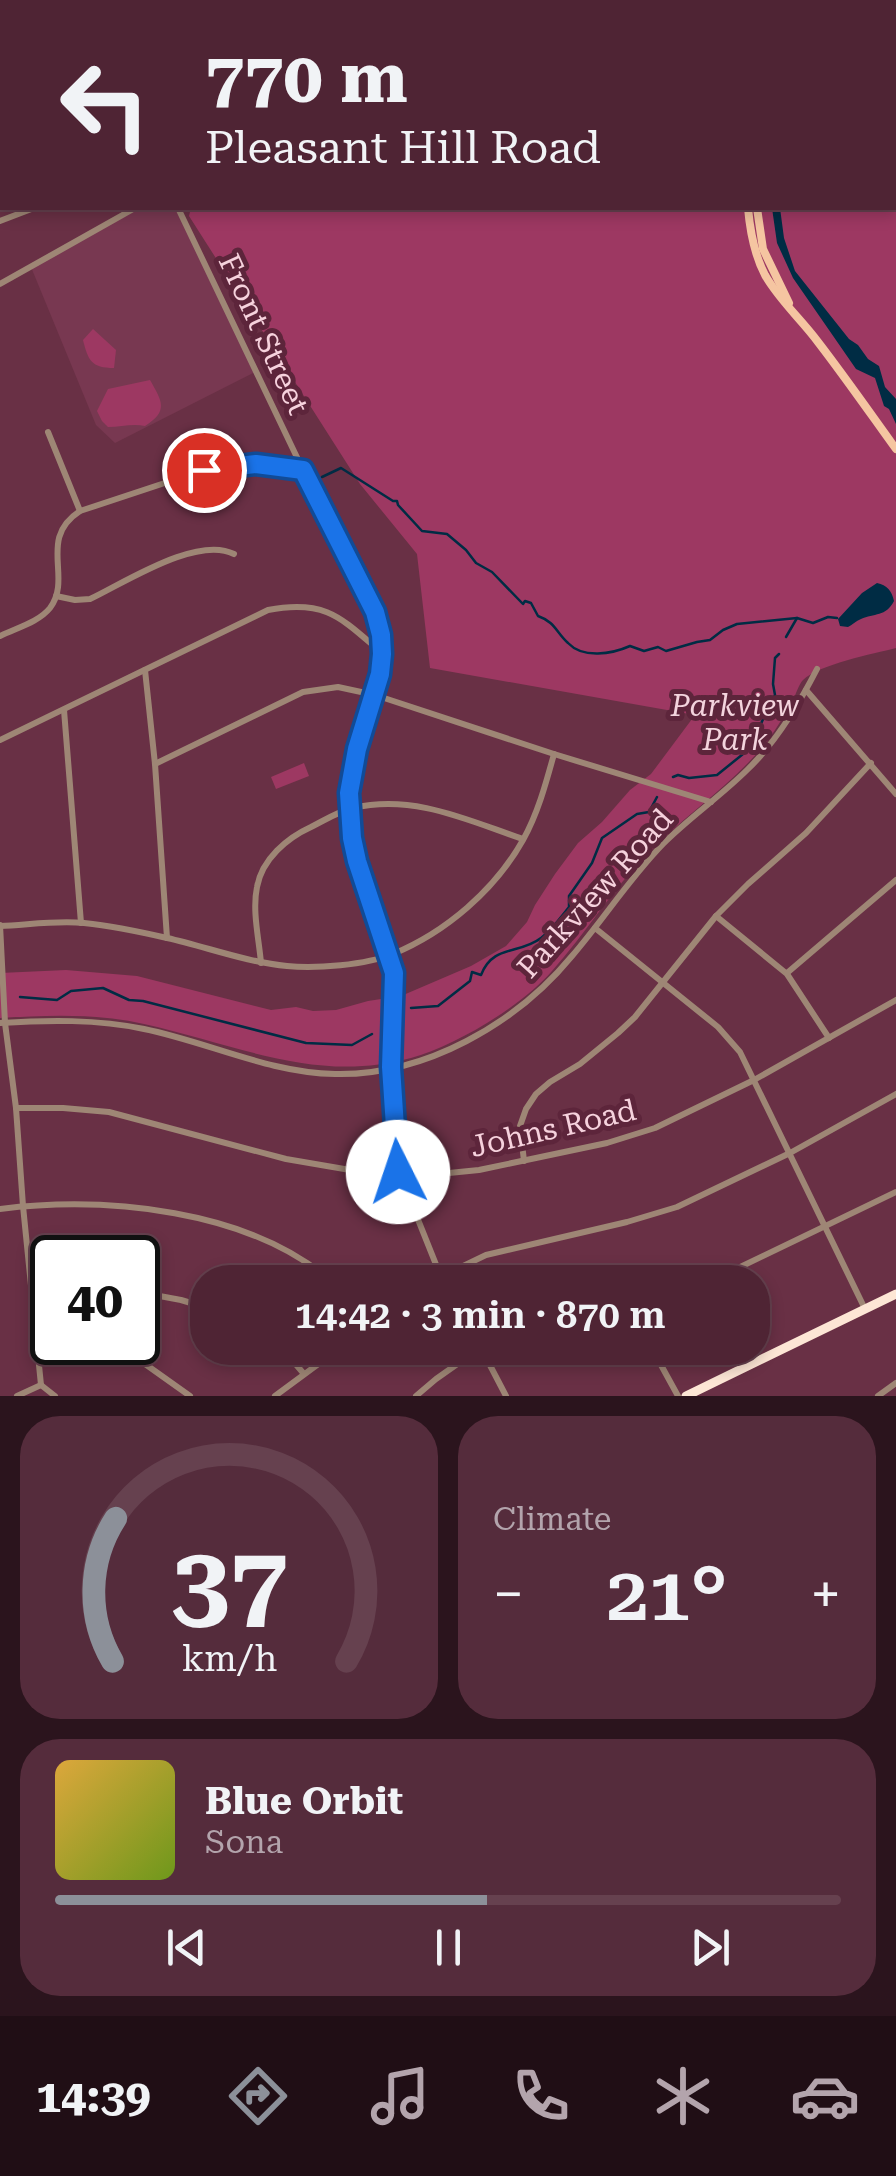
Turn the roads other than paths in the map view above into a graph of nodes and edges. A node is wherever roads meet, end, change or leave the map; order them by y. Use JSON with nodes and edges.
{"nodes":[{"id":1,"x":29,"y":210,"type":"edge"},
{"id":2,"x":131,"y":210,"type":"edge"},
{"id":3,"x":179,"y":210,"type":"edge"},
{"id":4,"x":748,"y":210,"type":"edge"},
{"id":5,"x":757,"y":210,"type":"edge"},
{"id":6,"x":0,"y":221,"type":"edge"},
{"id":7,"x":0,"y":284,"type":"edge"},
{"id":8,"x":790,"y":307,"type":"junction"},
{"id":9,"x":48,"y":432,"type":"dead end"},
{"id":10,"x":896,"y":449,"type":"edge"},
{"id":11,"x":303,"y":470,"type":"junction"},
{"id":12,"x":80,"y":511,"type":"junction"},
{"id":13,"x":234,"y":554,"type":"dead end"},
{"id":14,"x":56,"y":596,"type":"junction"},
{"id":15,"x":0,"y":636,"type":"edge"},
{"id":16,"x":382,"y":654,"type":"junction"},
{"id":17,"x":145,"y":670,"type":"junction"},
{"id":18,"x":817,"y":670,"type":"dead end"},
{"id":19,"x":806,"y":690,"type":"junction"},
{"id":20,"x":376,"y":695,"type":"junction"},
{"id":21,"x":64,"y":710,"type":"junction"},
{"id":22,"x":0,"y":740,"type":"edge"},
{"id":23,"x":554,"y":754,"type":"junction"},
{"id":24,"x":871,"y":763,"type":"junction"},
{"id":25,"x":154,"y":764,"type":"junction"},
{"id":26,"x":896,"y":794,"type":"edge"},
{"id":27,"x":713,"y":802,"type":"junction"},
{"id":28,"x":350,"y":808,"type":"junction"},
{"id":29,"x":523,"y":839,"type":"junction"},
{"id":30,"x":896,"y":880,"type":"edge"},
{"id":31,"x":716,"y":916,"type":"junction"},
{"id":32,"x":81,"y":923,"type":"junction"},
{"id":33,"x":0,"y":926,"type":"edge"},
{"id":34,"x":594,"y":928,"type":"junction"},
{"id":35,"x":167,"y":938,"type":"junction"},
{"id":36,"x":390,"y":955,"type":"junction"},
{"id":37,"x":261,"y":963,"type":"junction"},
{"id":38,"x":787,"y":974,"type":"junction"},
{"id":39,"x":662,"y":982,"type":"junction"},
{"id":40,"x":896,"y":1000,"type":"edge"},
{"id":41,"x":3,"y":1023,"type":"edge"},
{"id":42,"x":829,"y":1038,"type":"junction"},
{"id":43,"x":391,"y":1067,"type":"junction"},
{"id":44,"x":754,"y":1080,"type":"junction"},
{"id":45,"x":896,"y":1094,"type":"edge"},
{"id":46,"x":16,"y":1108,"type":"junction"},
{"id":47,"x":790,"y":1153,"type":"junction"},
{"id":48,"x":524,"y":1162,"type":"junction"},
{"id":49,"x":398,"y":1172,"type":"junction"},
{"id":50,"x":896,"y":1192,"type":"edge"},
{"id":51,"x":23,"y":1206,"type":"junction"},
{"id":52,"x":0,"y":1210,"type":"edge"},
{"id":53,"x":826,"y":1226,"type":"junction"},
{"id":54,"x":309,"y":1265,"type":"edge"},
{"id":55,"x":435,"y":1265,"type":"edge"},
{"id":56,"x":469,"y":1265,"type":"edge"},
{"id":57,"x":744,"y":1265,"type":"edge"},
{"id":58,"x":30,"y":1269,"type":"edge"},
{"id":59,"x":896,"y":1294,"type":"edge"},
{"id":60,"x":160,"y":1296,"type":"edge"},
{"id":61,"x":190,"y":1303,"type":"edge"},
{"id":62,"x":865,"y":1308,"type":"junction"},
{"id":63,"x":39,"y":1365,"type":"edge"},
{"id":64,"x":146,"y":1365,"type":"edge"},
{"id":65,"x":296,"y":1365,"type":"edge"},
{"id":66,"x":316,"y":1365,"type":"edge"},
{"id":67,"x":456,"y":1365,"type":"edge"},
{"id":68,"x":490,"y":1365,"type":"edge"},
{"id":69,"x":663,"y":1365,"type":"edge"},
{"id":70,"x":304,"y":1374,"type":"junction"},
{"id":71,"x":896,"y":1383,"type":"edge"},
{"id":72,"x":41,"y":1385,"type":"junction"},
{"id":73,"x":17,"y":1396,"type":"edge"},
{"id":74,"x":55,"y":1396,"type":"edge"},
{"id":75,"x":190,"y":1396,"type":"edge"},
{"id":76,"x":275,"y":1396,"type":"edge"},
{"id":77,"x":416,"y":1396,"type":"edge"},
{"id":78,"x":506,"y":1396,"type":"edge"},
{"id":79,"x":682,"y":1396,"type":"edge"},
{"id":80,"x":878,"y":1396,"type":"edge"}],
"edges":[{"from":1,"to":6,"type":"street"},
{"from":2,"to":7,"type":"street"},
{"from":3,"to":11,"type":"street","name":"Front Street"},
{"from":4,"to":8,"type":"main road"},
{"from":5,"to":8,"type":"main road"},
{"from":8,"to":10,"type":"main road"},
{"from":9,"to":12,"type":"street"},
{"from":11,"to":12,"type":"street"},
{"from":11,"to":16,"type":"street","name":"Front Street"},
{"from":12,"to":14,"type":"street"},
{"from":13,"to":14,"type":"street"},
{"from":14,"to":15,"type":"street"},
{"from":16,"to":17,"type":"street"},
{"from":16,"to":20,"type":"street","name":"Front Street"},
{"from":17,"to":21,"type":"street"},
{"from":17,"to":25,"type":"street"},
{"from":18,"to":19,"type":"street","name":"Parkview Road"},
{"from":19,"to":24,"type":"street"},
{"from":19,"to":27,"type":"street","name":"Parkview Road"},
{"from":20,"to":23,"type":"street"},
{"from":20,"to":25,"type":"street"},
{"from":20,"to":28,"type":"street","name":"Front Street"},
{"from":21,"to":22,"type":"street"},
{"from":21,"to":32,"type":"street"},
{"from":23,"to":27,"type":"street"},
{"from":23,"to":29,"type":"street"},
{"from":24,"to":26,"type":"street"},
{"from":24,"to":31,"type":"street"},
{"from":25,"to":35,"type":"street"},
{"from":27,"to":34,"type":"street","name":"Parkview Road"},
{"from":28,"to":29,"type":"street"},
{"from":28,"to":36,"type":"street","name":"Front Street"},
{"from":28,"to":37,"type":"street"},
{"from":29,"to":36,"type":"street"},
{"from":30,"to":38,"type":"street"},
{"from":31,"to":38,"type":"street"},
{"from":31,"to":39,"type":"street"},
{"from":32,"to":33,"type":"street"},
{"from":32,"to":35,"type":"street"},
{"from":33,"to":41,"type":"street"},
{"from":34,"to":39,"type":"street"},
{"from":34,"to":43,"type":"street","name":"Parkview Road"},
{"from":35,"to":37,"type":"street"},
{"from":36,"to":37,"type":"street"},
{"from":36,"to":43,"type":"street","name":"Front Street"},
{"from":38,"to":42,"type":"street"},
{"from":39,"to":44,"type":"street"},
{"from":39,"to":48,"type":"street"},
{"from":40,"to":42,"type":"street","name":"Johns Road"},
{"from":41,"to":43,"type":"street","name":"Parkview Road"},
{"from":41,"to":46,"type":"street"},
{"from":42,"to":44,"type":"street","name":"Johns Road"},
{"from":43,"to":49,"type":"street","name":"Front Street"},
{"from":44,"to":47,"type":"street"},
{"from":44,"to":48,"type":"street","name":"Johns Road"},
{"from":45,"to":47,"type":"street"},
{"from":46,"to":49,"type":"street","name":"Johns Road"},
{"from":46,"to":51,"type":"street"},
{"from":47,"to":53,"type":"street"},
{"from":47,"to":56,"type":"street"},
{"from":48,"to":49,"type":"street","name":"Johns Road"},
{"from":49,"to":55,"type":"street","name":"Front Street"},
{"from":50,"to":53,"type":"street"},
{"from":51,"to":52,"type":"street"},
{"from":51,"to":54,"type":"street"},
{"from":51,"to":58,"type":"street"},
{"from":53,"to":57,"type":"street"},
{"from":53,"to":62,"type":"street"},
{"from":59,"to":62,"type":"highway"},
{"from":60,"to":61,"type":"street"},
{"from":62,"to":79,"type":"highway"},
{"from":63,"to":72,"type":"street"},
{"from":64,"to":75,"type":"street"},
{"from":65,"to":70,"type":"street"},
{"from":66,"to":70,"type":"street"},
{"from":67,"to":77,"type":"street"},
{"from":68,"to":78,"type":"street"},
{"from":69,"to":79,"type":"street"},
{"from":70,"to":76,"type":"street"},
{"from":71,"to":80,"type":"street"},
{"from":72,"to":73,"type":"street"},
{"from":72,"to":74,"type":"street"}]}
